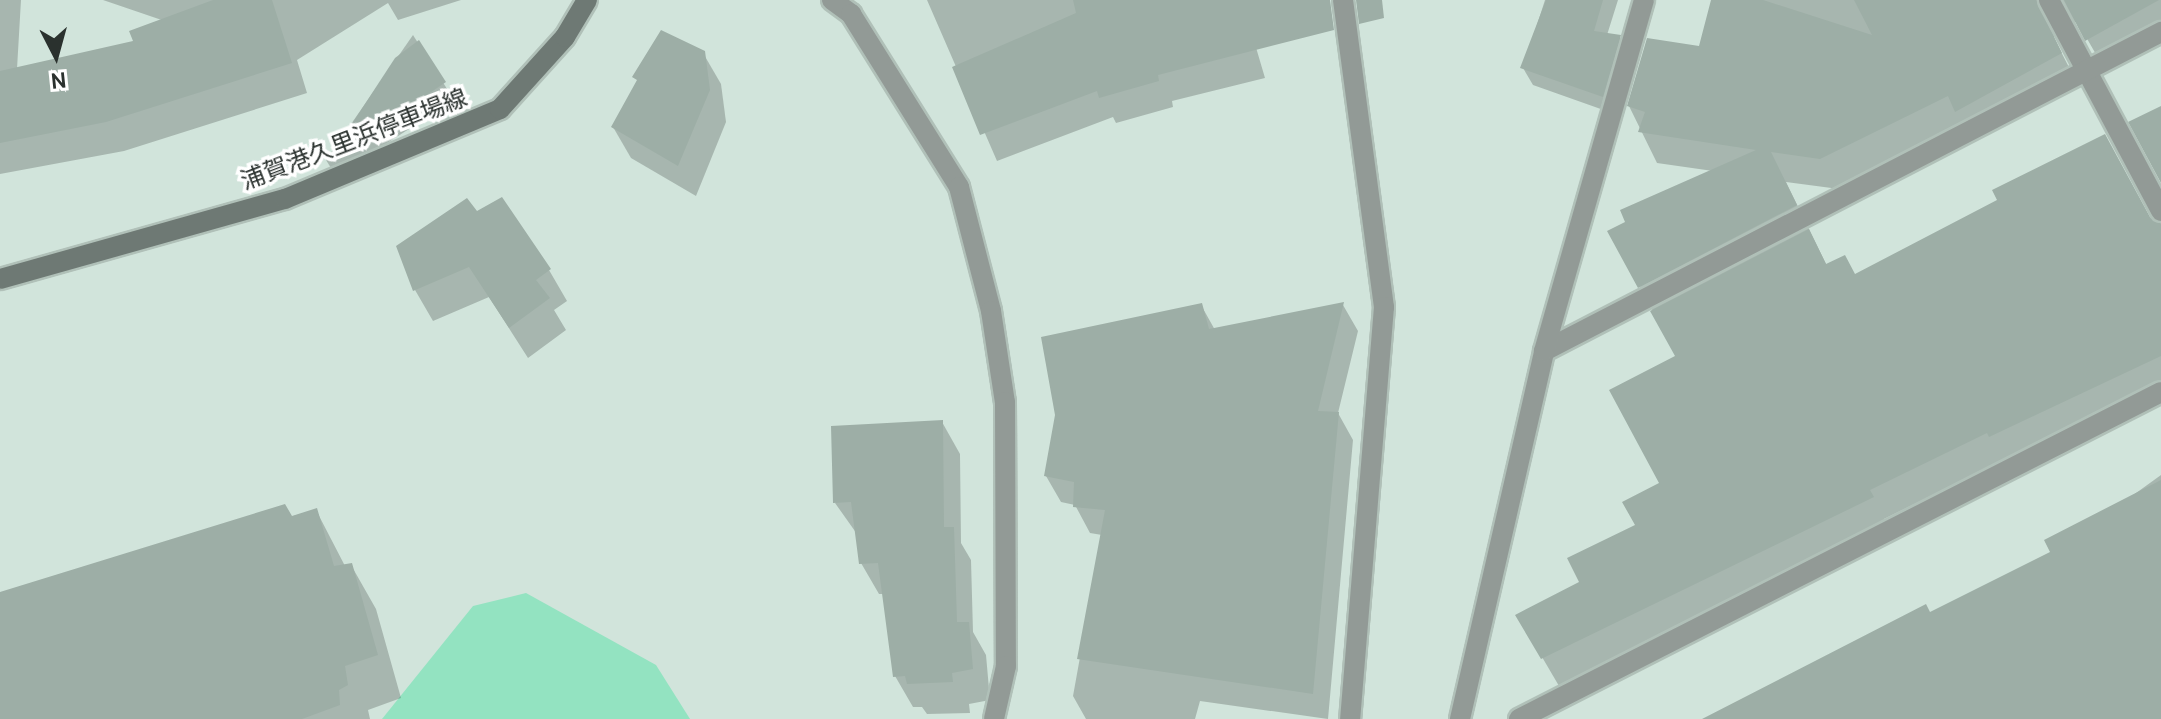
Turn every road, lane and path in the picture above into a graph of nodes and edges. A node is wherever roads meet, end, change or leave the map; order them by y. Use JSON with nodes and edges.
{"nodes":[{"id":1,"x":587,"y":0,"type":"edge"},
{"id":2,"x":832,"y":0,"type":"edge"},
{"id":3,"x":1343,"y":0,"type":"edge"},
{"id":4,"x":1644,"y":0,"type":"edge"},
{"id":5,"x":2049,"y":0,"type":"edge"},
{"id":6,"x":2161,"y":32,"type":"edge"},
{"id":7,"x":2086,"y":70,"type":"junction"},
{"id":8,"x":2161,"y":211,"type":"edge"},
{"id":9,"x":0,"y":279,"type":"edge"},
{"id":10,"x":1544,"y":351,"type":"junction"},
{"id":11,"x":2161,"y":392,"type":"edge"},
{"id":12,"x":994,"y":719,"type":"edge"},
{"id":13,"x":1350,"y":719,"type":"edge"},
{"id":14,"x":1460,"y":719,"type":"edge"},
{"id":15,"x":1519,"y":719,"type":"edge"}],
"edges":[{"from":1,"to":9,"type":"main road","name":"浦賀港久里浜停車場線"},
{"from":2,"to":12,"type":"street"},
{"from":3,"to":13,"type":"street"},
{"from":4,"to":10,"type":"street"},
{"from":5,"to":7,"type":"street"},
{"from":6,"to":7,"type":"street"},
{"from":7,"to":8,"type":"street"},
{"from":7,"to":10,"type":"street"},
{"from":10,"to":14,"type":"street"},
{"from":11,"to":15,"type":"street"}]}
